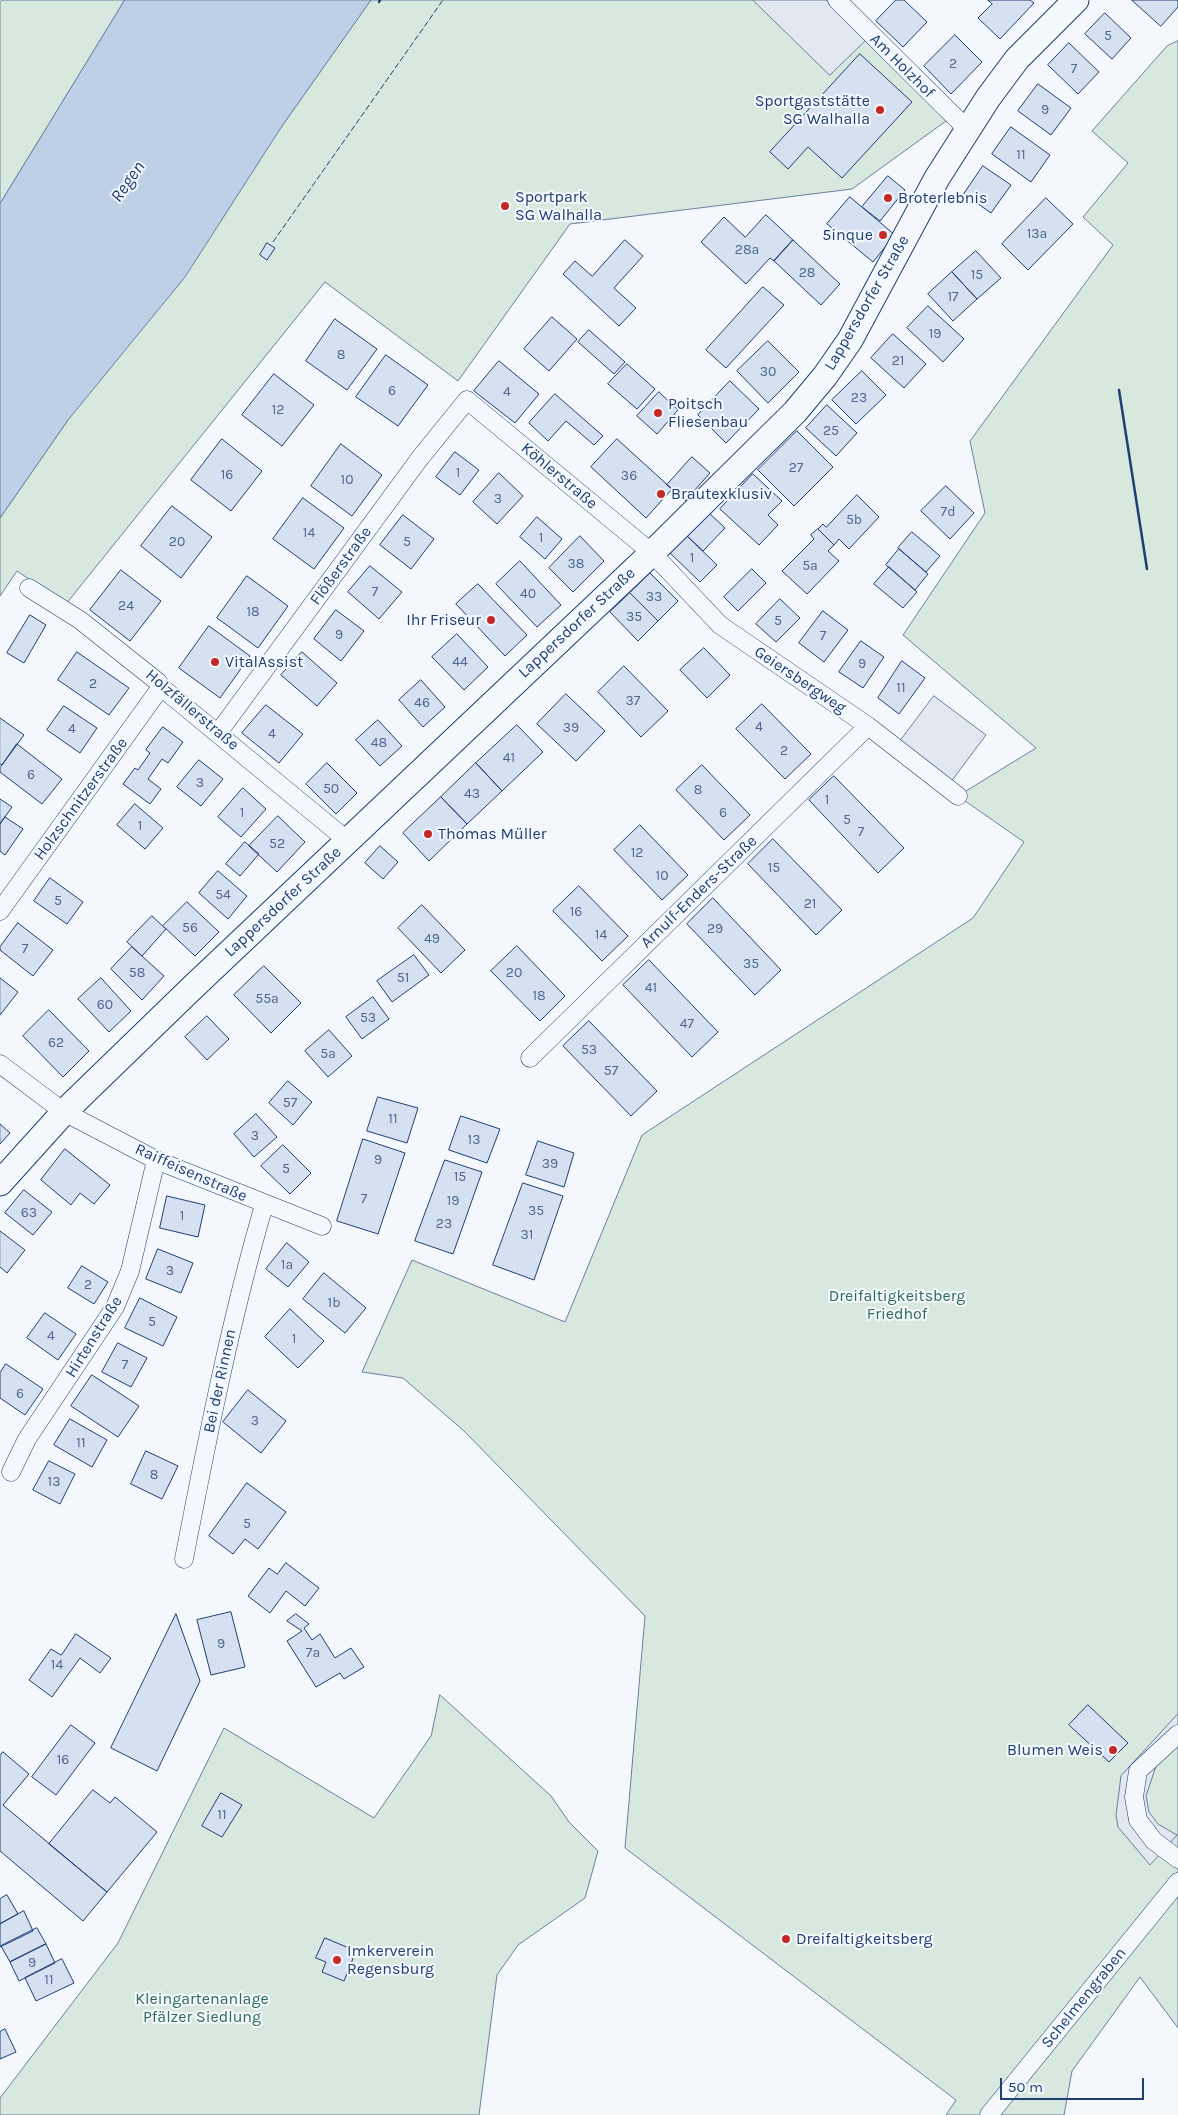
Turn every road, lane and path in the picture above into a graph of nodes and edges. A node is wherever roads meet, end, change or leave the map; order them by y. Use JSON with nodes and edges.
{"nodes":[{"id":1,"x":837,"y":0,"type":"edge"},
{"id":2,"x":1076,"y":0,"type":"edge"},
{"id":3,"x":968,"y":130,"type":"junction"},
{"id":4,"x":467,"y":400,"type":"joint"},
{"id":5,"x":652,"y":553,"type":"junction"},
{"id":6,"x":29,"y":588,"type":"dead end"},
{"id":7,"x":162,"y":688,"type":"junction"},
{"id":8,"x":868,"y":726,"type":"junction"},
{"id":9,"x":218,"y":733,"type":"junction"},
{"id":10,"x":958,"y":796,"type":"dead end"},
{"id":11,"x":348,"y":841,"type":"junction"},
{"id":12,"x":0,"y":911,"type":"edge"},
{"id":13,"x":530,"y":1058,"type":"dead end"},
{"id":14,"x":0,"y":1064,"type":"edge"},
{"id":15,"x":64,"y":1112,"type":"junction"},
{"id":16,"x":156,"y":1160,"type":"junction"},
{"id":17,"x":0,"y":1183,"type":"edge"},
{"id":18,"x":264,"y":1205,"type":"junction"},
{"id":19,"x":322,"y":1226,"type":"dead end"},
{"id":20,"x":10,"y":1472,"type":"dead end"},
{"id":21,"x":184,"y":1559,"type":"dead end"},
{"id":22,"x":1178,"y":1734,"type":"edge"},
{"id":23,"x":1178,"y":1859,"type":"edge"},
{"id":24,"x":1178,"y":1882,"type":"edge"},
{"id":25,"x":989,"y":2115,"type":"edge"}],
"edges":[{"from":1,"to":3,"type":"street","name":"Am Holzhof"},
{"from":2,"to":3,"type":"street","name":"Lappersdorfer Straße"},
{"from":3,"to":5,"type":"street","name":"Lappersdorfer Straße"},
{"from":4,"to":5,"type":"street","name":"Köhlerstraße"},
{"from":4,"to":9,"type":"street","name":"Flößerstraße"},
{"from":5,"to":8,"type":"street","name":"Geiersbergweg"},
{"from":5,"to":11,"type":"street","name":"Lappersdorfer Straße"},
{"from":6,"to":7,"type":"street","name":"Holzfällerstraße"},
{"from":7,"to":9,"type":"street","name":"Holzfällerstraße"},
{"from":7,"to":12,"type":"street","name":"Holzschnitzerstraße"},
{"from":8,"to":10,"type":"street","name":"Geiersbergweg"},
{"from":8,"to":13,"type":"street","name":"Arnulf-Enders-Straße"},
{"from":9,"to":11,"type":"street","name":"Holzfällerstraße"},
{"from":11,"to":15,"type":"street","name":"Lappersdorfer Straße"},
{"from":14,"to":15,"type":"street","name":"Raiffeisenstraße"},
{"from":15,"to":16,"type":"street","name":"Raiffeisenstraße"},
{"from":15,"to":17,"type":"street","name":"Lappersdorfer Straße"},
{"from":16,"to":18,"type":"street","name":"Raiffeisenstraße"},
{"from":16,"to":20,"type":"street","name":"Hirtenstraße"},
{"from":18,"to":19,"type":"street","name":"Raiffeisenstraße"},
{"from":18,"to":21,"type":"street","name":"Bei der Rinnen"},
{"from":22,"to":23,"type":"street"},
{"from":24,"to":25,"type":"street","name":"Schelmengraben"}]}
